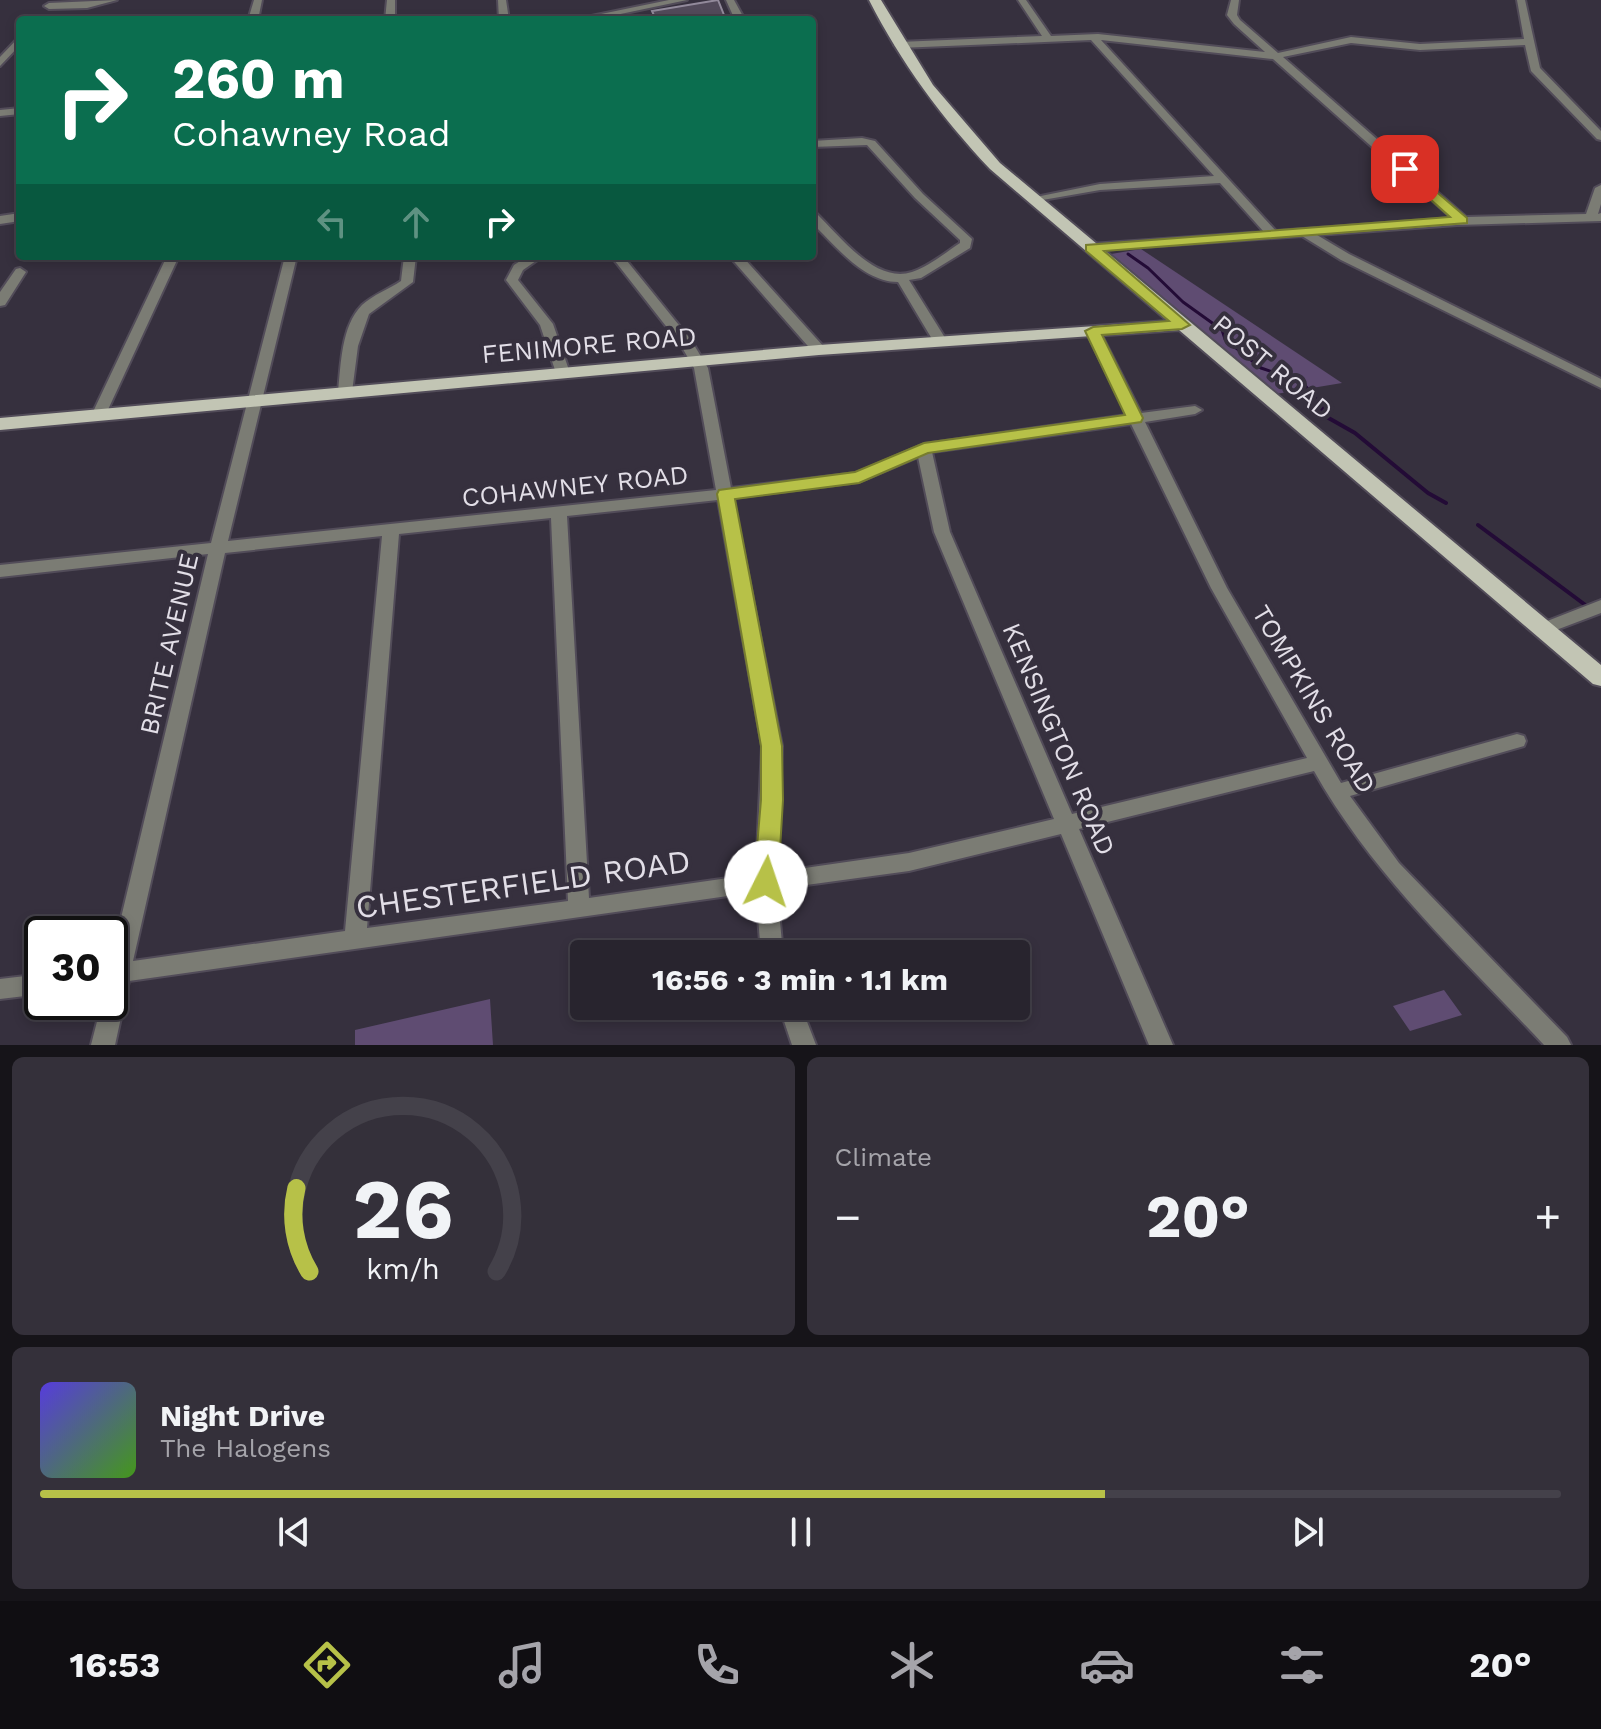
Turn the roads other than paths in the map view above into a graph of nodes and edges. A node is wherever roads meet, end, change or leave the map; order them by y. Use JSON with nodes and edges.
{"nodes":[{"id":1,"x":113,"y":0,"type":"edge"},
{"id":2,"x":683,"y":0,"type":"edge"},
{"id":3,"x":875,"y":0,"type":"edge"},
{"id":4,"x":1022,"y":0,"type":"edge"},
{"id":5,"x":1235,"y":0,"type":"edge"},
{"id":6,"x":1521,"y":0,"type":"edge"},
{"id":7,"x":49,"y":6,"type":"edge"},
{"id":8,"x":617,"y":16,"type":"edge"},
{"id":9,"x":1093,"y":37,"type":"junction"},
{"id":10,"x":1048,"y":39,"type":"junction"},
{"id":11,"x":1528,"y":42,"type":"junction"},
{"id":12,"x":16,"y":44,"type":"edge"},
{"id":13,"x":899,"y":45,"type":"junction"},
{"id":14,"x":1276,"y":56,"type":"junction"},
{"id":15,"x":0,"y":63,"type":"edge"},
{"id":16,"x":1601,"y":137,"type":"edge"},
{"id":17,"x":816,"y":144,"type":"edge"},
{"id":18,"x":1222,"y":179,"type":"junction"},
{"id":19,"x":1601,"y":188,"type":"edge"},
{"id":20,"x":1035,"y":200,"type":"junction"},
{"id":21,"x":1596,"y":216,"type":"edge"},
{"id":22,"x":816,"y":220,"type":"edge"},
{"id":23,"x":1462,"y":220,"type":"junction"},
{"id":24,"x":1302,"y":231,"type":"junction"},
{"id":25,"x":1272,"y":233,"type":"junction"},
{"id":26,"x":1091,"y":248,"type":"junction"},
{"id":27,"x":171,"y":260,"type":"edge"},
{"id":28,"x":290,"y":260,"type":"edge"},
{"id":29,"x":410,"y":260,"type":"edge"},
{"id":30,"x":531,"y":260,"type":"edge"},
{"id":31,"x":620,"y":260,"type":"edge"},
{"id":32,"x":739,"y":260,"type":"edge"},
{"id":33,"x":20,"y":272,"type":"dead end"},
{"id":34,"x":903,"y":280,"type":"junction"},
{"id":35,"x":0,"y":302,"type":"edge"},
{"id":36,"x":1182,"y":325,"type":"junction"},
{"id":37,"x":1093,"y":331,"type":"junction"},
{"id":38,"x":940,"y":341,"type":"junction"},
{"id":39,"x":819,"y":350,"type":"junction"},
{"id":40,"x":696,"y":361,"type":"junction"},
{"id":41,"x":563,"y":373,"type":"junction"},
{"id":42,"x":1601,"y":384,"type":"edge"},
{"id":43,"x":345,"y":392,"type":"junction"},
{"id":44,"x":254,"y":400,"type":"junction"},
{"id":45,"x":1195,"y":410,"type":"dead end"},
{"id":46,"x":99,"y":414,"type":"junction"},
{"id":47,"x":1135,"y":418,"type":"junction"},
{"id":48,"x":0,"y":424,"type":"edge"},
{"id":49,"x":924,"y":449,"type":"junction"},
{"id":50,"x":726,"y":494,"type":"junction"},
{"id":51,"x":559,"y":512,"type":"junction"},
{"id":52,"x":391,"y":529,"type":"junction"},
{"id":53,"x":218,"y":548,"type":"junction"},
{"id":54,"x":0,"y":571,"type":"edge"},
{"id":55,"x":1593,"y":609,"type":"edge"},
{"id":56,"x":1543,"y":629,"type":"junction"},
{"id":57,"x":1601,"y":678,"type":"edge"},
{"id":58,"x":1517,"y":741,"type":"dead end"},
{"id":59,"x":1318,"y":763,"type":"junction"},
{"id":60,"x":1336,"y":792,"type":"junction"},
{"id":61,"x":1066,"y":824,"type":"junction"},
{"id":62,"x":766,"y":882,"type":"junction"},
{"id":63,"x":579,"y":907,"type":"junction"},
{"id":64,"x":128,"y":920,"type":"edge"},
{"id":65,"x":355,"y":940,"type":"junction"},
{"id":66,"x":770,"y":940,"type":"edge"},
{"id":67,"x":128,"y":972,"type":"edge"},
{"id":68,"x":24,"y":986,"type":"edge"},
{"id":69,"x":0,"y":989,"type":"edge"},
{"id":70,"x":107,"y":1020,"type":"edge"},
{"id":71,"x":795,"y":1020,"type":"edge"},
{"id":72,"x":103,"y":1045,"type":"edge"},
{"id":73,"x":804,"y":1045,"type":"edge"},
{"id":74,"x":1161,"y":1045,"type":"edge"},
{"id":75,"x":1559,"y":1045,"type":"edge"}],
"edges":[{"from":1,"to":7,"type":"street"},
{"from":2,"to":8,"type":"street"},
{"from":3,"to":13,"type":"main road","name":"POST ROAD"},
{"from":4,"to":10,"type":"street"},
{"from":5,"to":14,"type":"street"},
{"from":6,"to":11,"type":"street"},
{"from":9,"to":10,"type":"street"},
{"from":9,"to":14,"type":"street"},
{"from":9,"to":18,"type":"street"},
{"from":10,"to":13,"type":"street"},
{"from":11,"to":14,"type":"street"},
{"from":11,"to":16,"type":"street"},
{"from":12,"to":15,"type":"street"},
{"from":13,"to":20,"type":"main road","name":"POST ROAD"},
{"from":14,"to":23,"type":"street"},
{"from":17,"to":34,"type":"street"},
{"from":18,"to":20,"type":"street"},
{"from":18,"to":25,"type":"street"},
{"from":19,"to":21,"type":"street"},
{"from":20,"to":26,"type":"main road","name":"POST ROAD"},
{"from":21,"to":23,"type":"street"},
{"from":22,"to":34,"type":"street"},
{"from":23,"to":24,"type":"street"},
{"from":24,"to":25,"type":"street"},
{"from":24,"to":42,"type":"street"},
{"from":25,"to":26,"type":"street"},
{"from":26,"to":36,"type":"main road","name":"POST ROAD"},
{"from":27,"to":46,"type":"street"},
{"from":28,"to":44,"type":"street","name":"BRITE AVENUE"},
{"from":29,"to":43,"type":"street"},
{"from":30,"to":41,"type":"street"},
{"from":31,"to":40,"type":"street"},
{"from":32,"to":39,"type":"street"},
{"from":33,"to":35,"type":"street"},
{"from":34,"to":38,"type":"street"},
{"from":36,"to":37,"type":"main road","name":"FENIMORE ROAD"},
{"from":36,"to":56,"type":"main road","name":"POST ROAD"},
{"from":37,"to":38,"type":"main road","name":"FENIMORE ROAD"},
{"from":37,"to":47,"type":"street","name":"TOMPKINS ROAD"},
{"from":38,"to":39,"type":"main road","name":"FENIMORE ROAD"},
{"from":39,"to":40,"type":"main road","name":"FENIMORE ROAD"},
{"from":40,"to":41,"type":"main road","name":"FENIMORE ROAD"},
{"from":40,"to":50,"type":"street"},
{"from":41,"to":43,"type":"main road","name":"FENIMORE ROAD"},
{"from":43,"to":44,"type":"main road","name":"FENIMORE ROAD"},
{"from":44,"to":46,"type":"main road","name":"FENIMORE ROAD"},
{"from":44,"to":53,"type":"street","name":"BRITE AVENUE"},
{"from":45,"to":47,"type":"street","name":"COHAWNEY ROAD"},
{"from":46,"to":48,"type":"main road","name":"FENIMORE ROAD"},
{"from":47,"to":49,"type":"street","name":"COHAWNEY ROAD"},
{"from":47,"to":59,"type":"street","name":"TOMPKINS ROAD"},
{"from":49,"to":50,"type":"street","name":"COHAWNEY ROAD"},
{"from":49,"to":61,"type":"street","name":"KENSINGTON ROAD"},
{"from":50,"to":51,"type":"street","name":"COHAWNEY ROAD"},
{"from":50,"to":62,"type":"street"},
{"from":51,"to":52,"type":"street","name":"COHAWNEY ROAD"},
{"from":51,"to":63,"type":"street"},
{"from":52,"to":53,"type":"street","name":"COHAWNEY ROAD"},
{"from":52,"to":65,"type":"street"},
{"from":53,"to":54,"type":"street","name":"COHAWNEY ROAD"},
{"from":53,"to":64,"type":"street","name":"BRITE AVENUE"},
{"from":55,"to":56,"type":"street"},
{"from":56,"to":57,"type":"main road","name":"POST ROAD"},
{"from":58,"to":60,"type":"street"},
{"from":59,"to":60,"type":"street","name":"TOMPKINS ROAD"},
{"from":59,"to":61,"type":"street","name":"CHESTERFIELD ROAD"},
{"from":60,"to":75,"type":"street","name":"TOMPKINS ROAD"},
{"from":61,"to":62,"type":"street","name":"CHESTERFIELD ROAD"},
{"from":61,"to":74,"type":"street","name":"KENSINGTON ROAD"},
{"from":62,"to":63,"type":"street","name":"CHESTERFIELD ROAD"},
{"from":62,"to":66,"type":"street"},
{"from":63,"to":65,"type":"street","name":"CHESTERFIELD ROAD"},
{"from":65,"to":67,"type":"street","name":"CHESTERFIELD ROAD"},
{"from":68,"to":69,"type":"street"},
{"from":70,"to":72,"type":"street","name":"BRITE AVENUE"},
{"from":71,"to":73,"type":"street"}]}
